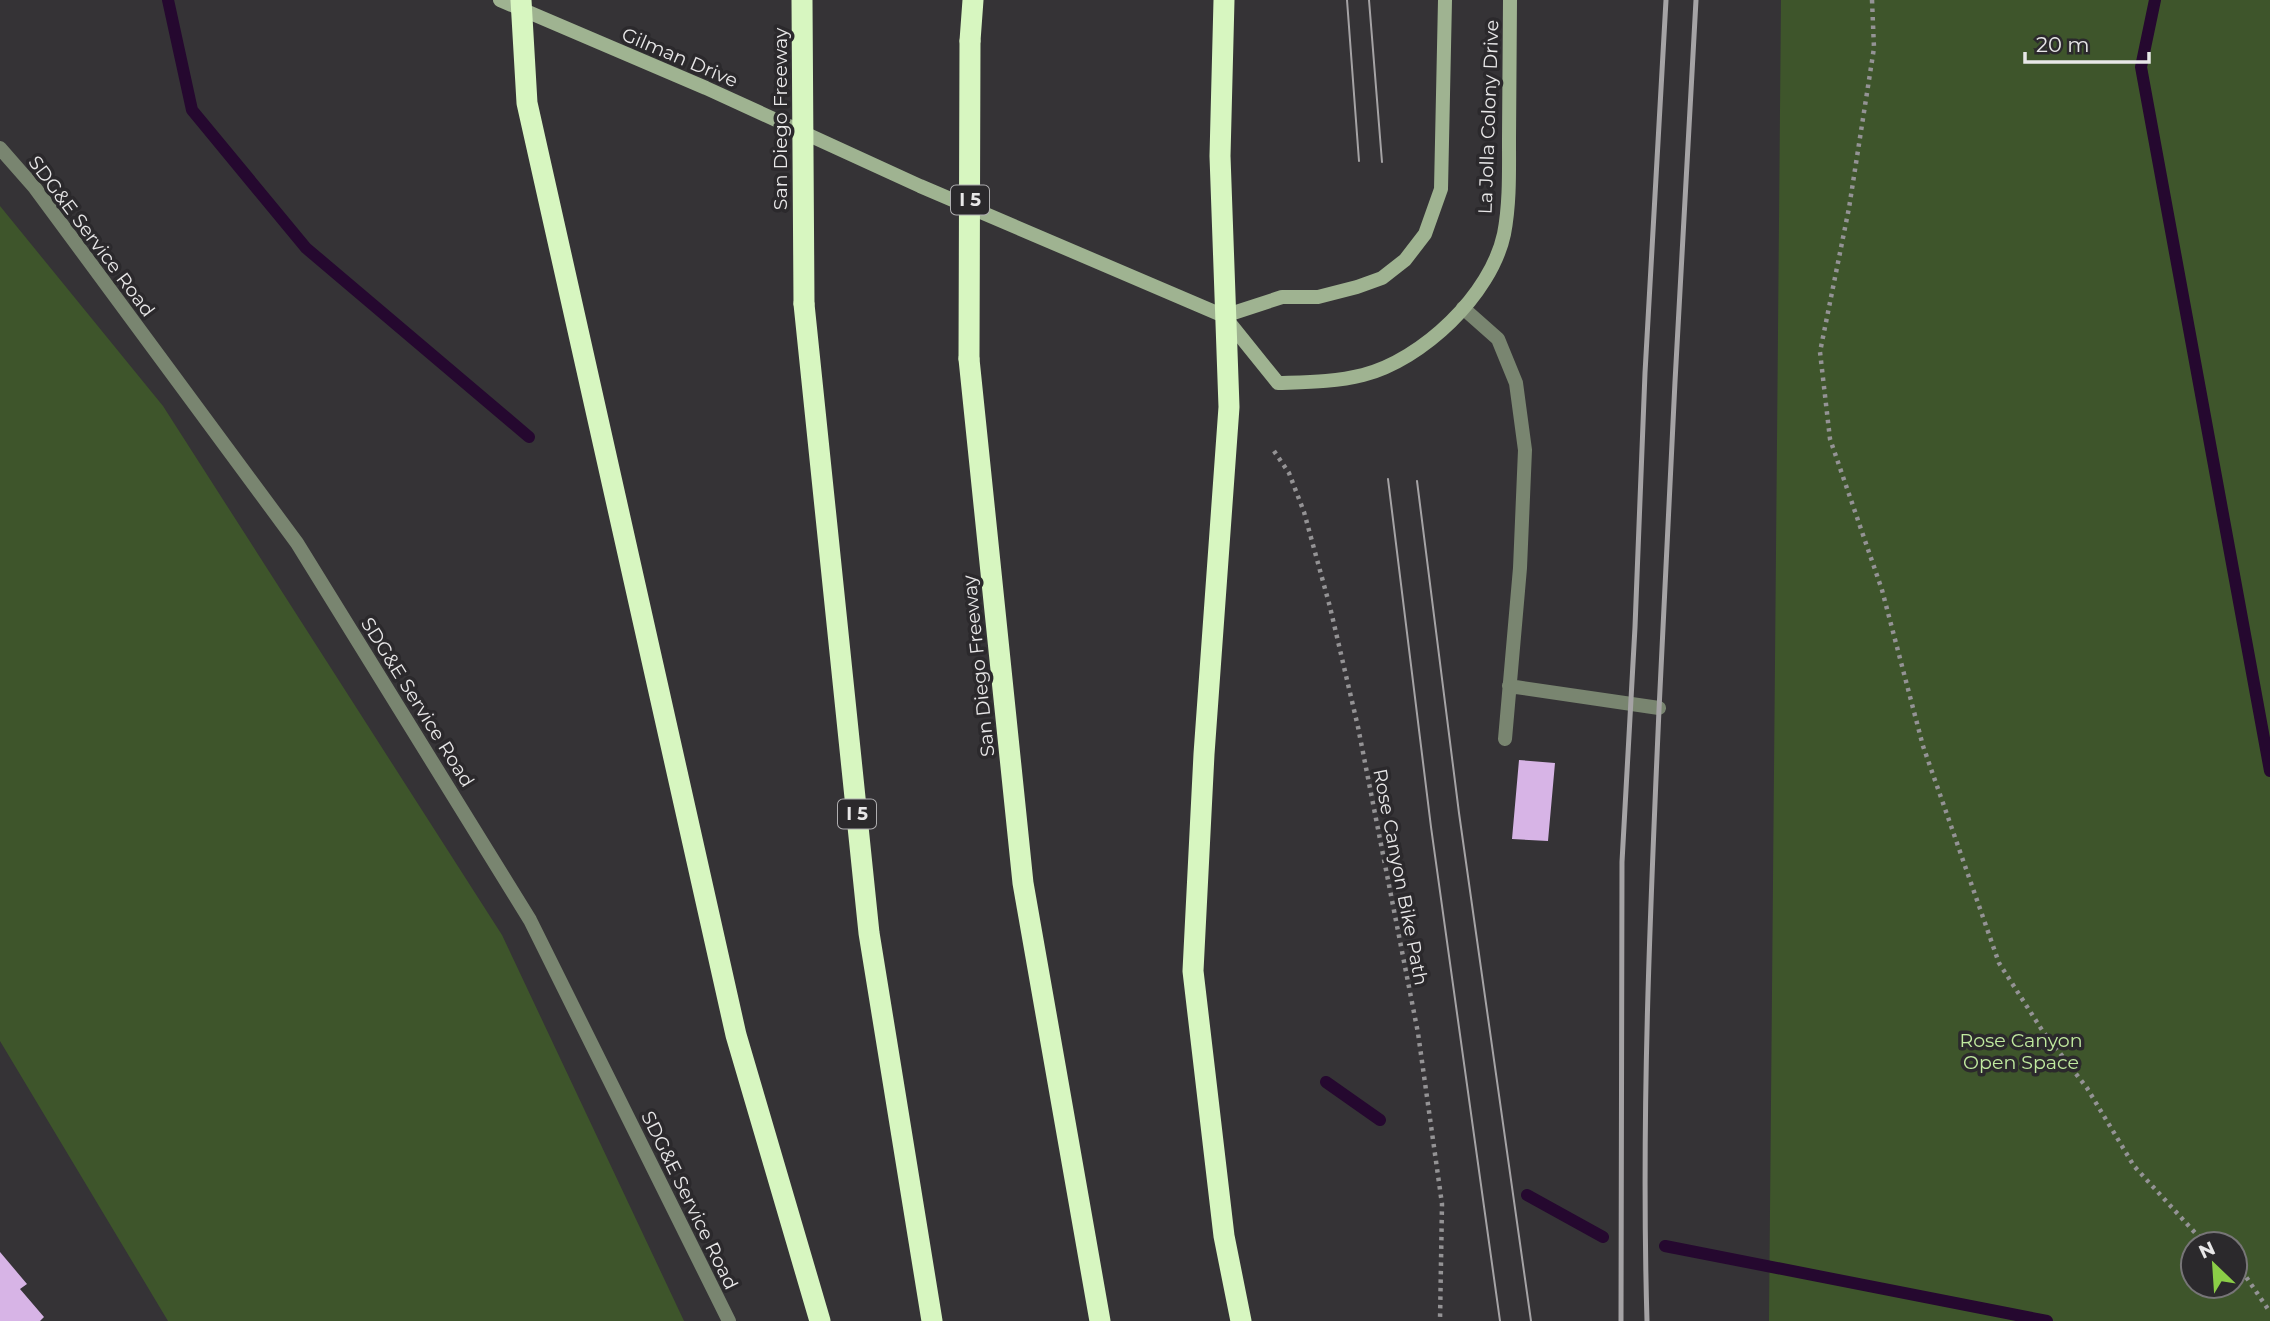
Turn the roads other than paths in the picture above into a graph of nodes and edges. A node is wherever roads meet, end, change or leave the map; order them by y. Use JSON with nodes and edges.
{"nodes":[{"id":1,"x":500,"y":0,"type":"edge"},
{"id":2,"x":802,"y":0,"type":"edge"},
{"id":3,"x":973,"y":0,"type":"edge"},
{"id":4,"x":1224,"y":0,"type":"edge"},
{"id":5,"x":1445,"y":0,"type":"edge"},
{"id":6,"x":1510,"y":0,"type":"edge"},
{"id":7,"x":521,"y":4,"type":"edge"},
{"id":8,"x":0,"y":148,"type":"edge"},
{"id":9,"x":920,"y":186,"type":"joint"},
{"id":10,"x":1463,"y":308,"type":"junction"},
{"id":11,"x":1224,"y":316,"type":"junction"},
{"id":12,"x":1509,"y":686,"type":"junction"},
{"id":13,"x":1659,"y":708,"type":"dead end"},
{"id":14,"x":1504,"y":739,"type":"dead end"},
{"id":15,"x":729,"y":1321,"type":"edge"},
{"id":16,"x":820,"y":1321,"type":"edge"},
{"id":17,"x":932,"y":1321,"type":"edge"},
{"id":18,"x":1100,"y":1321,"type":"edge"},
{"id":19,"x":1241,"y":1321,"type":"edge"}],
"edges":[{"from":1,"to":7,"type":"street","name":"Gilman Drive"},
{"from":2,"to":17,"type":"highway","name":"San Diego Freeway","number":"I 5","bridge":true},
{"from":3,"to":18,"type":"highway","name":"San Diego Freeway","number":"I 5","bridge":true},
{"from":4,"to":11,"type":"highway"},
{"from":5,"to":11,"type":"street"},
{"from":6,"to":10,"type":"street","name":"La Jolla Colony Drive"},
{"from":7,"to":9,"type":"street","name":"Gilman Drive"},
{"from":7,"to":16,"type":"highway"},
{"from":8,"to":15,"type":"lane","name":"SDG&E Service Road"},
{"from":9,"to":11,"type":"street","name":"La Jolla Colony Drive"},
{"from":10,"to":11,"type":"street","name":"La Jolla Colony Drive"},
{"from":10,"to":12,"type":"lane"},
{"from":11,"to":19,"type":"highway"},
{"from":12,"to":13,"type":"lane"},
{"from":12,"to":14,"type":"lane"}]}
